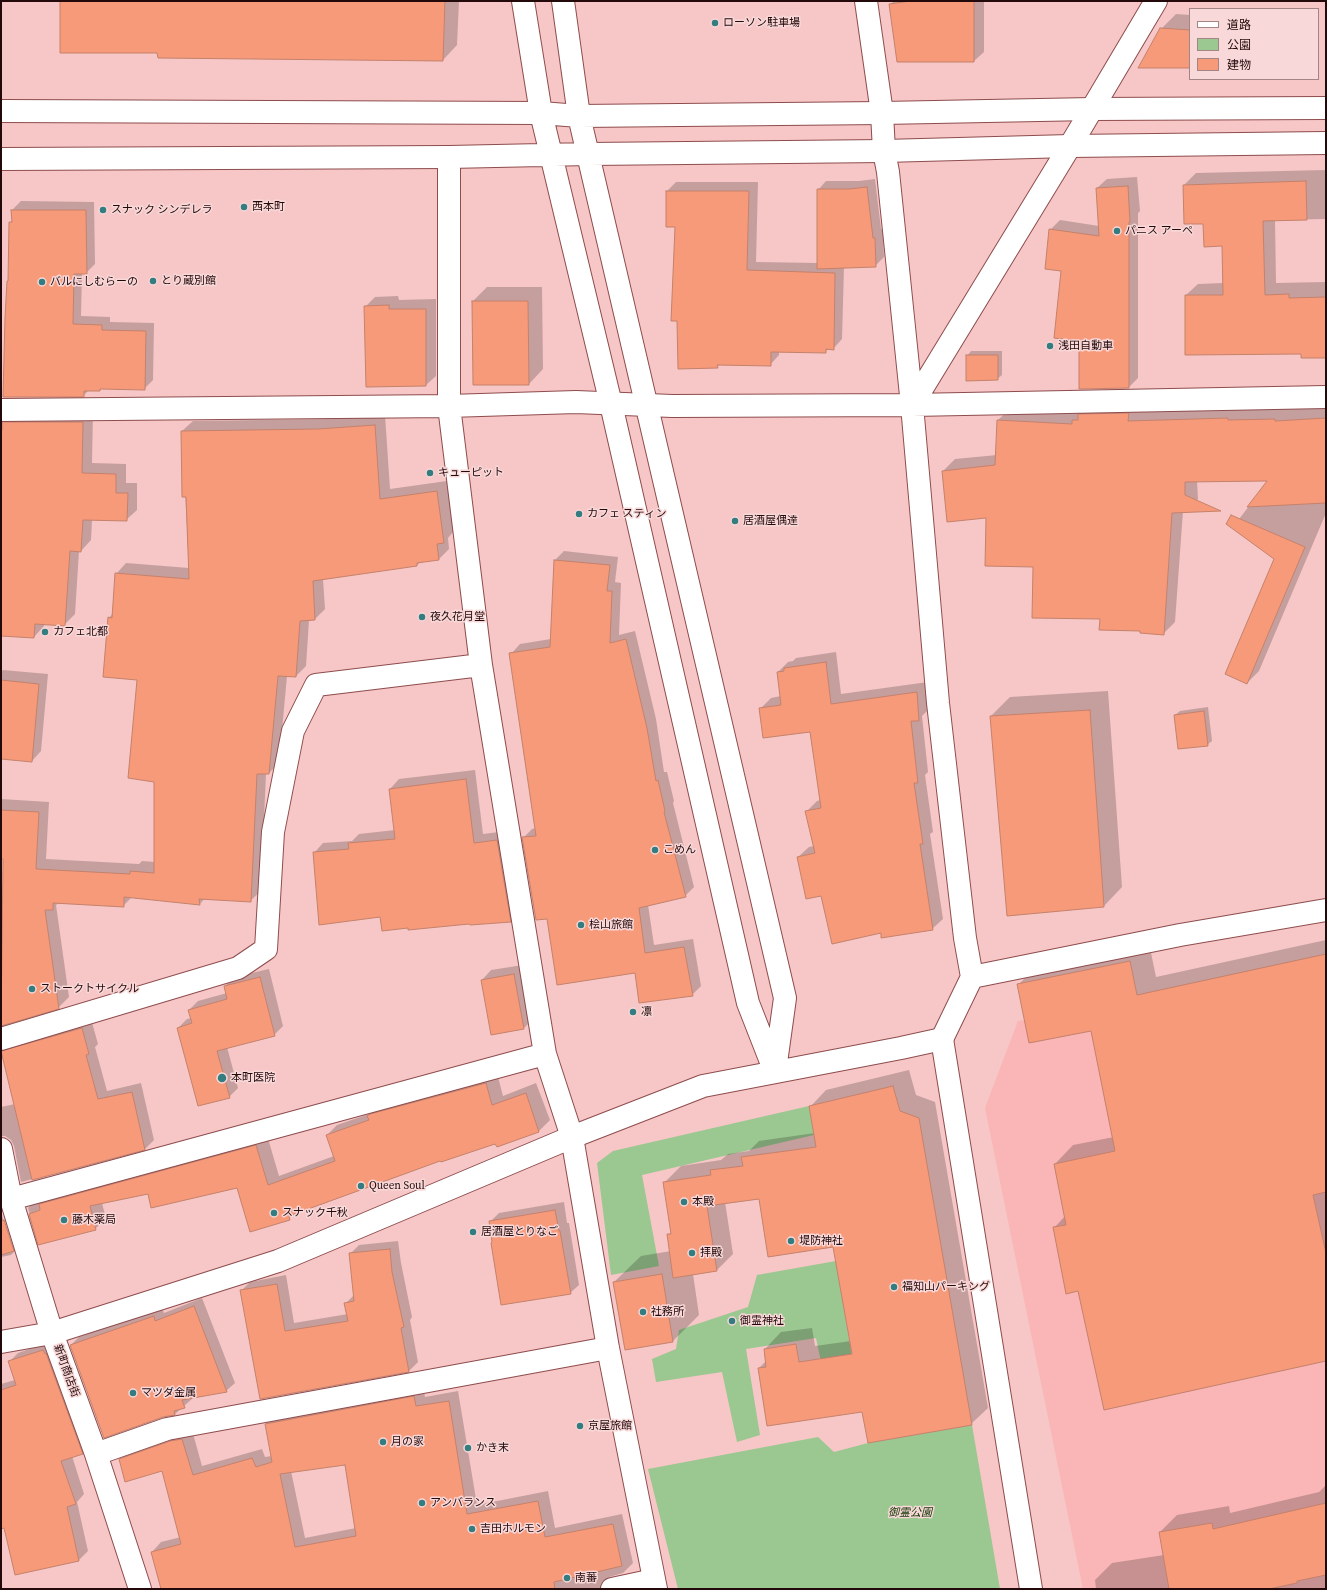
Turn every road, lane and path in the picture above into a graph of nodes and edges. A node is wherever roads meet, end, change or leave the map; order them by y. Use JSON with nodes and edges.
{"nodes":[{"id":1,"x":523,"y":1,"type":"edge"},
{"id":2,"x":563,"y":1,"type":"edge"},
{"id":3,"x":866,"y":1,"type":"edge"},
{"id":4,"x":1156,"y":1,"type":"edge"},
{"id":5,"x":1326,"y":108,"type":"edge"},
{"id":6,"x":1092,"y":109,"type":"junction"},
{"id":7,"x":1,"y":110,"type":"edge"},
{"id":8,"x":541,"y":113,"type":"junction"},
{"id":9,"x":882,"y":113,"type":"junction"},
{"id":10,"x":580,"y":116,"type":"junction"},
{"id":11,"x":1326,"y":143,"type":"edge"},
{"id":12,"x":1070,"y":146,"type":"junction"},
{"id":13,"x":884,"y":151,"type":"junction"},
{"id":14,"x":589,"y":154,"type":"junction"},
{"id":15,"x":551,"y":156,"type":"junction"},
{"id":16,"x":449,"y":157,"type":"junction"},
{"id":17,"x":1,"y":159,"type":"edge"},
{"id":18,"x":1326,"y":397,"type":"edge"},
{"id":19,"x":611,"y":404,"type":"junction"},
{"id":20,"x":646,"y":404,"type":"junction"},
{"id":21,"x":912,"y":405,"type":"junction"},
{"id":22,"x":449,"y":406,"type":"junction"},
{"id":23,"x":1,"y":410,"type":"edge"},
{"id":24,"x":481,"y":665,"type":"junction"},
{"id":25,"x":1326,"y":910,"type":"edge"},
{"id":26,"x":972,"y":977,"type":"junction"},
{"id":27,"x":1,"y":1039,"type":"edge"},
{"id":28,"x":942,"y":1039,"type":"junction"},
{"id":29,"x":545,"y":1054,"type":"junction"},
{"id":30,"x":775,"y":1072,"type":"junction"},
{"id":31,"x":572,"y":1137,"type":"junction"},
{"id":32,"x":1,"y":1149,"type":"edge"},
{"id":33,"x":11,"y":1199,"type":"junction"},
{"id":34,"x":52,"y":1333,"type":"junction"},
{"id":35,"x":1,"y":1342,"type":"edge"},
{"id":36,"x":608,"y":1348,"type":"junction"},
{"id":37,"x":96,"y":1454,"type":"junction"},
{"id":38,"x":655,"y":1585,"type":"edge"},
{"id":39,"x":140,"y":1589,"type":"edge"},
{"id":40,"x":612,"y":1589,"type":"edge"},
{"id":41,"x":1031,"y":1589,"type":"edge"}],
"edges":[{"from":1,"to":8,"type":"street"},
{"from":2,"to":10,"type":"street"},
{"from":3,"to":9,"type":"street"},
{"from":4,"to":6,"type":"street"},
{"from":5,"to":6,"type":"street"},
{"from":6,"to":9,"type":"street"},
{"from":6,"to":12,"type":"street"},
{"from":7,"to":8,"type":"street"},
{"from":8,"to":10,"type":"street"},
{"from":8,"to":15,"type":"street"},
{"from":9,"to":10,"type":"street"},
{"from":9,"to":13,"type":"street"},
{"from":10,"to":14,"type":"street"},
{"from":11,"to":12,"type":"street"},
{"from":12,"to":13,"type":"street"},
{"from":12,"to":21,"type":"street"},
{"from":13,"to":14,"type":"street"},
{"from":13,"to":21,"type":"street"},
{"from":14,"to":15,"type":"street"},
{"from":14,"to":20,"type":"street"},
{"from":15,"to":16,"type":"street"},
{"from":15,"to":19,"type":"street"},
{"from":16,"to":17,"type":"street"},
{"from":16,"to":22,"type":"street"},
{"from":18,"to":21,"type":"street"},
{"from":19,"to":20,"type":"street"},
{"from":19,"to":22,"type":"street"},
{"from":19,"to":30,"type":"street"},
{"from":20,"to":21,"type":"street"},
{"from":20,"to":30,"type":"street"},
{"from":21,"to":26,"type":"street"},
{"from":22,"to":23,"type":"street"},
{"from":22,"to":24,"type":"street"},
{"from":24,"to":27,"type":"street"},
{"from":24,"to":29,"type":"street"},
{"from":25,"to":26,"type":"street"},
{"from":26,"to":28,"type":"street"},
{"from":28,"to":30,"type":"street"},
{"from":28,"to":41,"type":"street"},
{"from":29,"to":31,"type":"street"},
{"from":29,"to":33,"type":"street"},
{"from":30,"to":31,"type":"street"},
{"from":31,"to":34,"type":"street"},
{"from":31,"to":36,"type":"street"},
{"from":32,"to":33,"type":"street","name":"新町商店街"},
{"from":33,"to":34,"type":"street","name":"新町商店街"},
{"from":34,"to":35,"type":"street"},
{"from":34,"to":37,"type":"street","name":"新町商店街"},
{"from":36,"to":37,"type":"street"},
{"from":36,"to":38,"type":"street"},
{"from":37,"to":39,"type":"street","name":"新町商店街"},
{"from":38,"to":40,"type":"street"}]}
